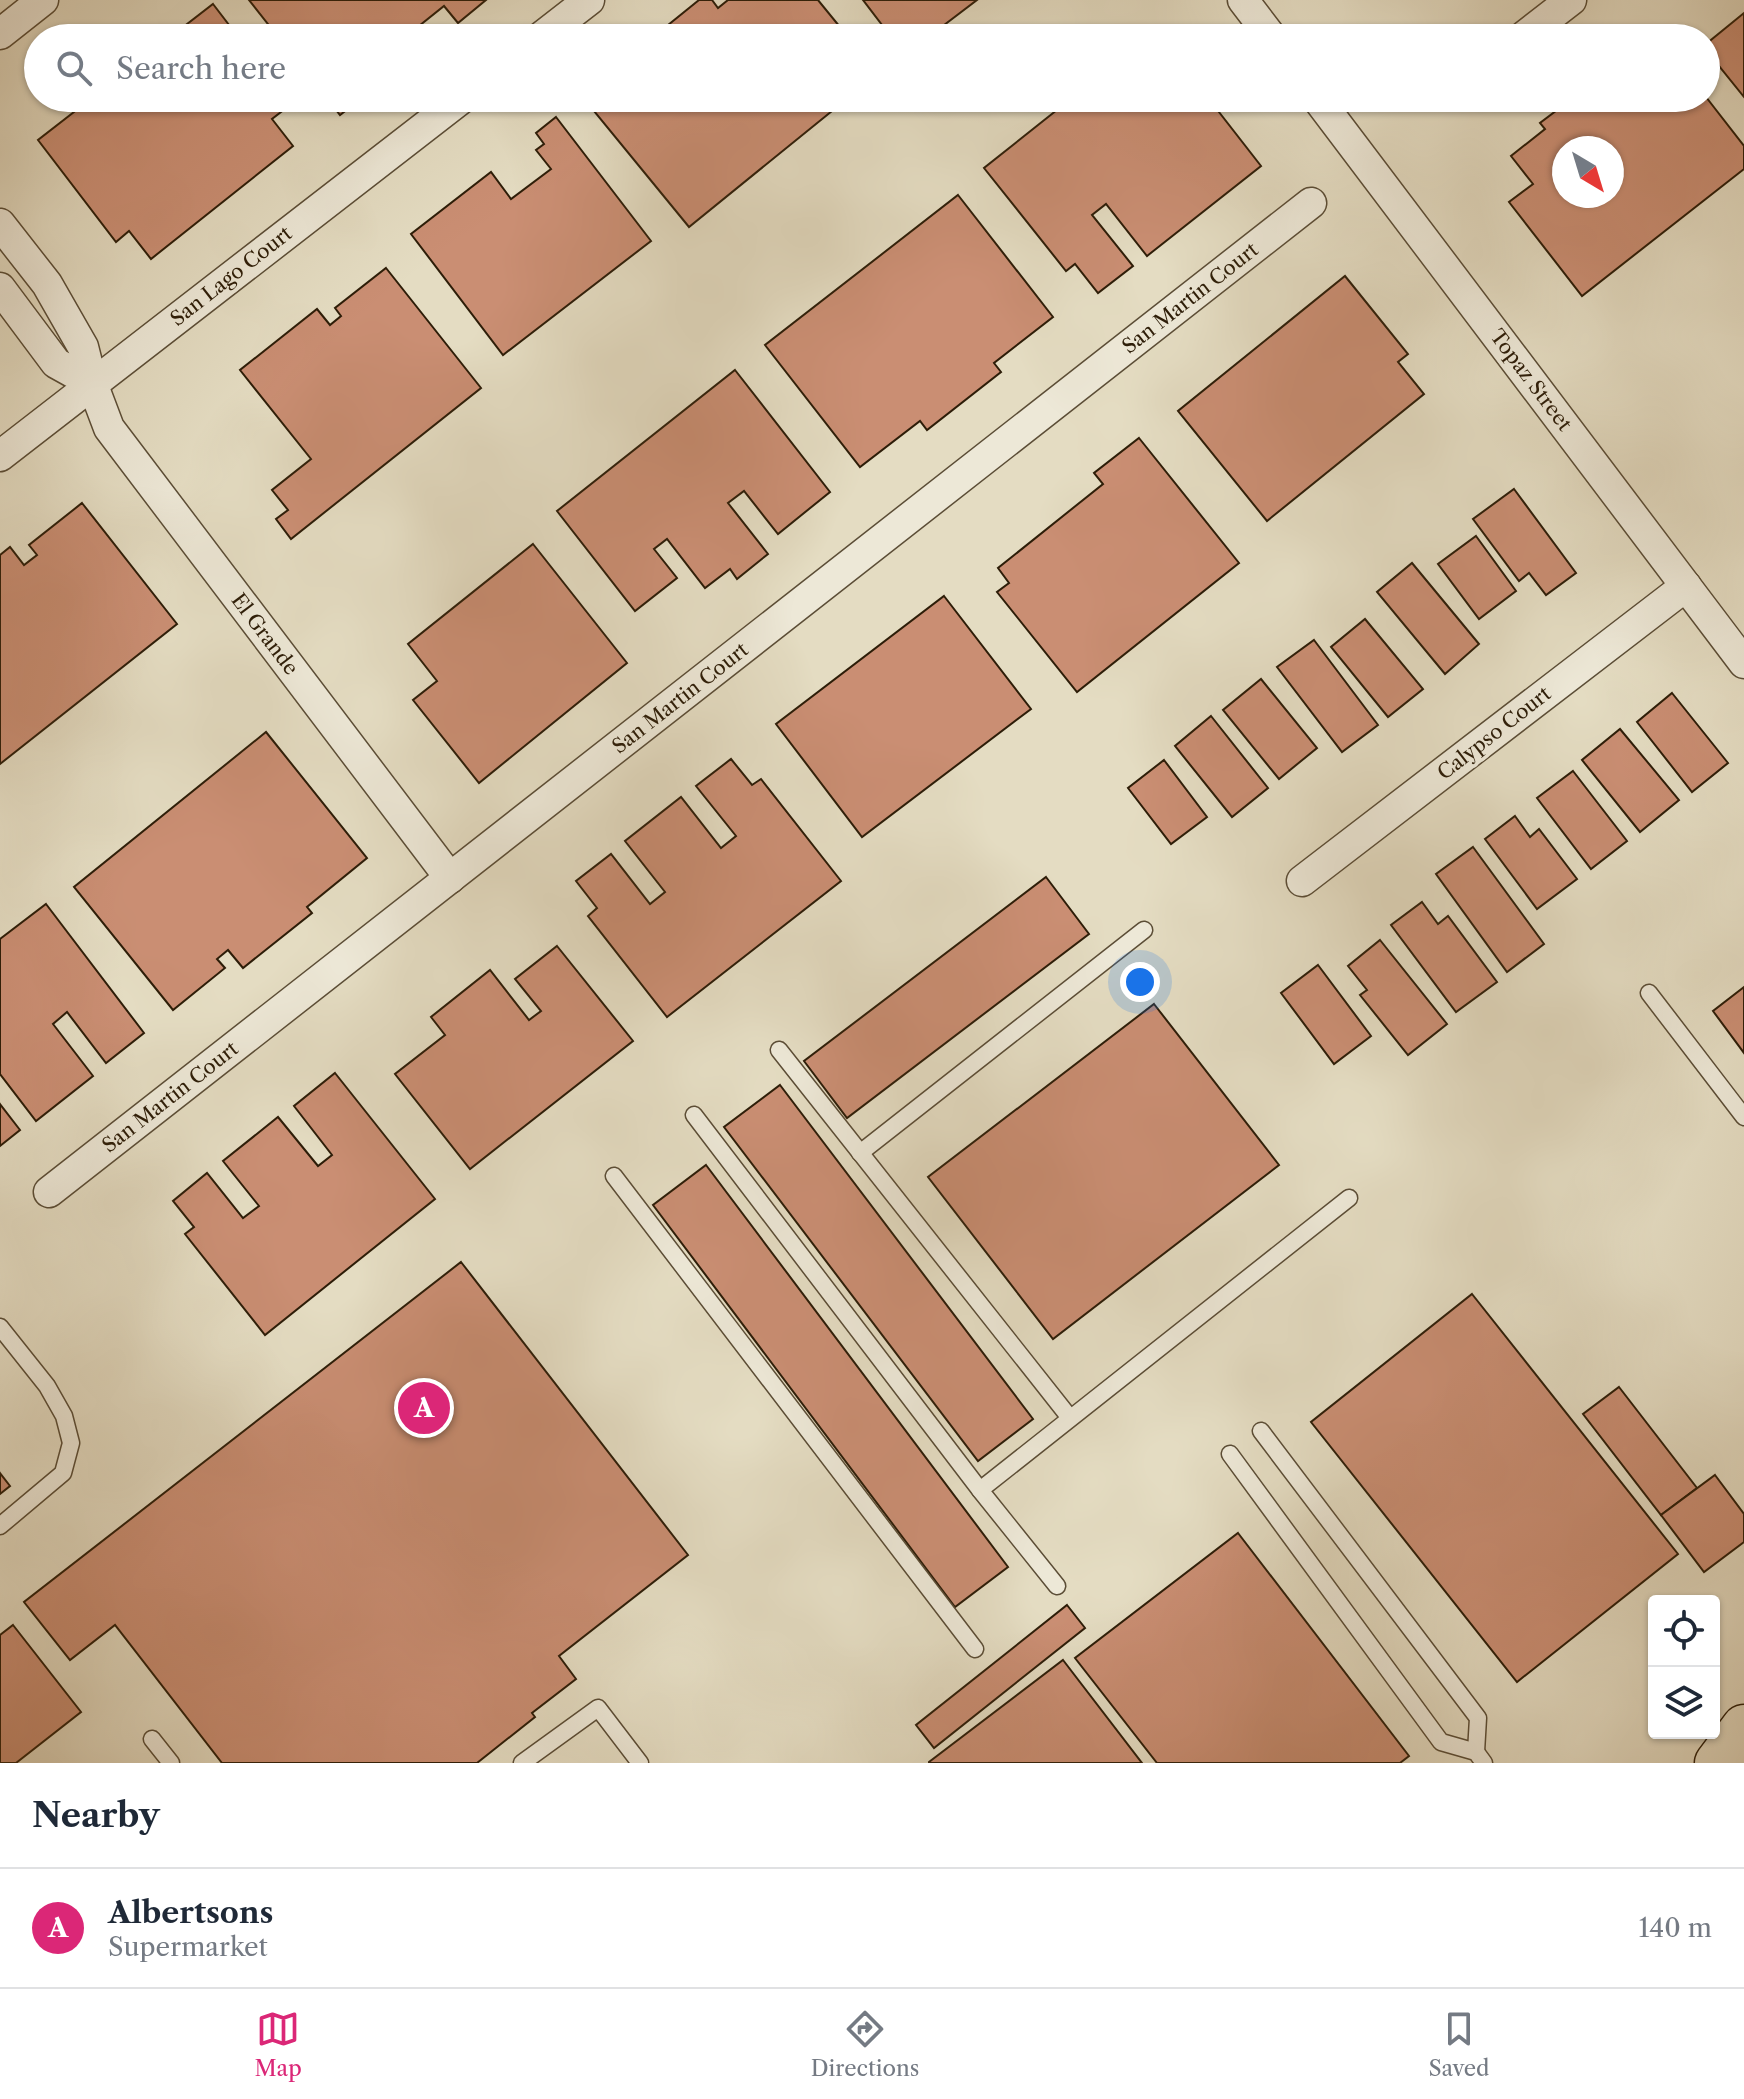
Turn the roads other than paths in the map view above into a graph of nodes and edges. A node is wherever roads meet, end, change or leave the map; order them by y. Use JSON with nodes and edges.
{"nodes":[{"id":1,"x":43,"y":0,"type":"edge"},
{"id":2,"x":589,"y":0,"type":"edge"},
{"id":3,"x":1243,"y":0,"type":"edge"},
{"id":4,"x":1571,"y":0,"type":"edge"},
{"id":5,"x":558,"y":24,"type":"edge"},
{"id":6,"x":1261,"y":24,"type":"edge"},
{"id":7,"x":1540,"y":24,"type":"edge"},
{"id":8,"x":0,"y":34,"type":"edge"},
{"id":9,"x":444,"y":112,"type":"edge"},
{"id":10,"x":1328,"y":112,"type":"edge"},
{"id":11,"x":1311,"y":203,"type":"dead end"},
{"id":12,"x":5,"y":240,"type":"edge"},
{"id":13,"x":0,"y":288,"type":"edge"},
{"id":14,"x":92,"y":383,"type":"junction"},
{"id":15,"x":0,"y":456,"type":"edge"},
{"id":16,"x":1686,"y":586,"type":"junction"},
{"id":17,"x":1744,"y":663,"type":"edge"},
{"id":18,"x":450,"y":878,"type":"junction"},
{"id":19,"x":1302,"y":881,"type":"dead end"},
{"id":20,"x":1144,"y":930,"type":"dead end"},
{"id":21,"x":1649,"y":993,"type":"dead end"},
{"id":22,"x":779,"y":1050,"type":"dead end"},
{"id":23,"x":694,"y":1115,"type":"dead end"},
{"id":24,"x":1744,"y":1117,"type":"edge"},
{"id":25,"x":860,"y":1153,"type":"junction"},
{"id":26,"x":614,"y":1176,"type":"dead end"},
{"id":27,"x":49,"y":1192,"type":"dead end"},
{"id":28,"x":1349,"y":1198,"type":"dead end"},
{"id":29,"x":0,"y":1327,"type":"edge"},
{"id":30,"x":1070,"y":1418,"type":"junction"},
{"id":31,"x":1261,"y":1431,"type":"dead end"},
{"id":32,"x":1230,"y":1454,"type":"dead end"},
{"id":33,"x":980,"y":1490,"type":"junction"},
{"id":34,"x":0,"y":1526,"type":"edge"},
{"id":35,"x":1057,"y":1586,"type":"dead end"},
{"id":36,"x":975,"y":1649,"type":"dead end"},
{"id":37,"x":1744,"y":1727,"type":"edge"},
{"id":38,"x":152,"y":1739,"type":"dead end"},
{"id":39,"x":1480,"y":1757,"type":"edge"},
{"id":40,"x":171,"y":1763,"type":"edge"},
{"id":41,"x":522,"y":1763,"type":"edge"},
{"id":42,"x":640,"y":1763,"type":"edge"},
{"id":43,"x":1717,"y":1763,"type":"edge"}],
"edges":[{"from":1,"to":8,"type":"street"},
{"from":2,"to":5,"type":"street"},
{"from":3,"to":6,"type":"street"},
{"from":4,"to":7,"type":"street"},
{"from":9,"to":14,"type":"street","name":"San Lago Court"},
{"from":10,"to":16,"type":"street","name":"Topaz Street"},
{"from":11,"to":18,"type":"street","name":"San Martin Court"},
{"from":12,"to":14,"type":"street","name":"El Grande"},
{"from":13,"to":14,"type":"street"},
{"from":14,"to":15,"type":"street","name":"San Lago Court"},
{"from":14,"to":18,"type":"street","name":"El Grande"},
{"from":16,"to":17,"type":"street","name":"Topaz Street"},
{"from":16,"to":19,"type":"street","name":"Calypso Court"},
{"from":18,"to":27,"type":"street","name":"San Martin Court"},
{"from":20,"to":25,"type":"lane"},
{"from":21,"to":24,"type":"lane"},
{"from":22,"to":25,"type":"lane"},
{"from":23,"to":33,"type":"lane"},
{"from":25,"to":30,"type":"lane"},
{"from":26,"to":36,"type":"lane"},
{"from":28,"to":30,"type":"lane"},
{"from":29,"to":34,"type":"lane"},
{"from":30,"to":33,"type":"lane"},
{"from":31,"to":39,"type":"lane"},
{"from":32,"to":39,"type":"lane"},
{"from":33,"to":35,"type":"lane"},
{"from":37,"to":43,"type":"main road"},
{"from":38,"to":40,"type":"lane"},
{"from":41,"to":42,"type":"lane"}]}
